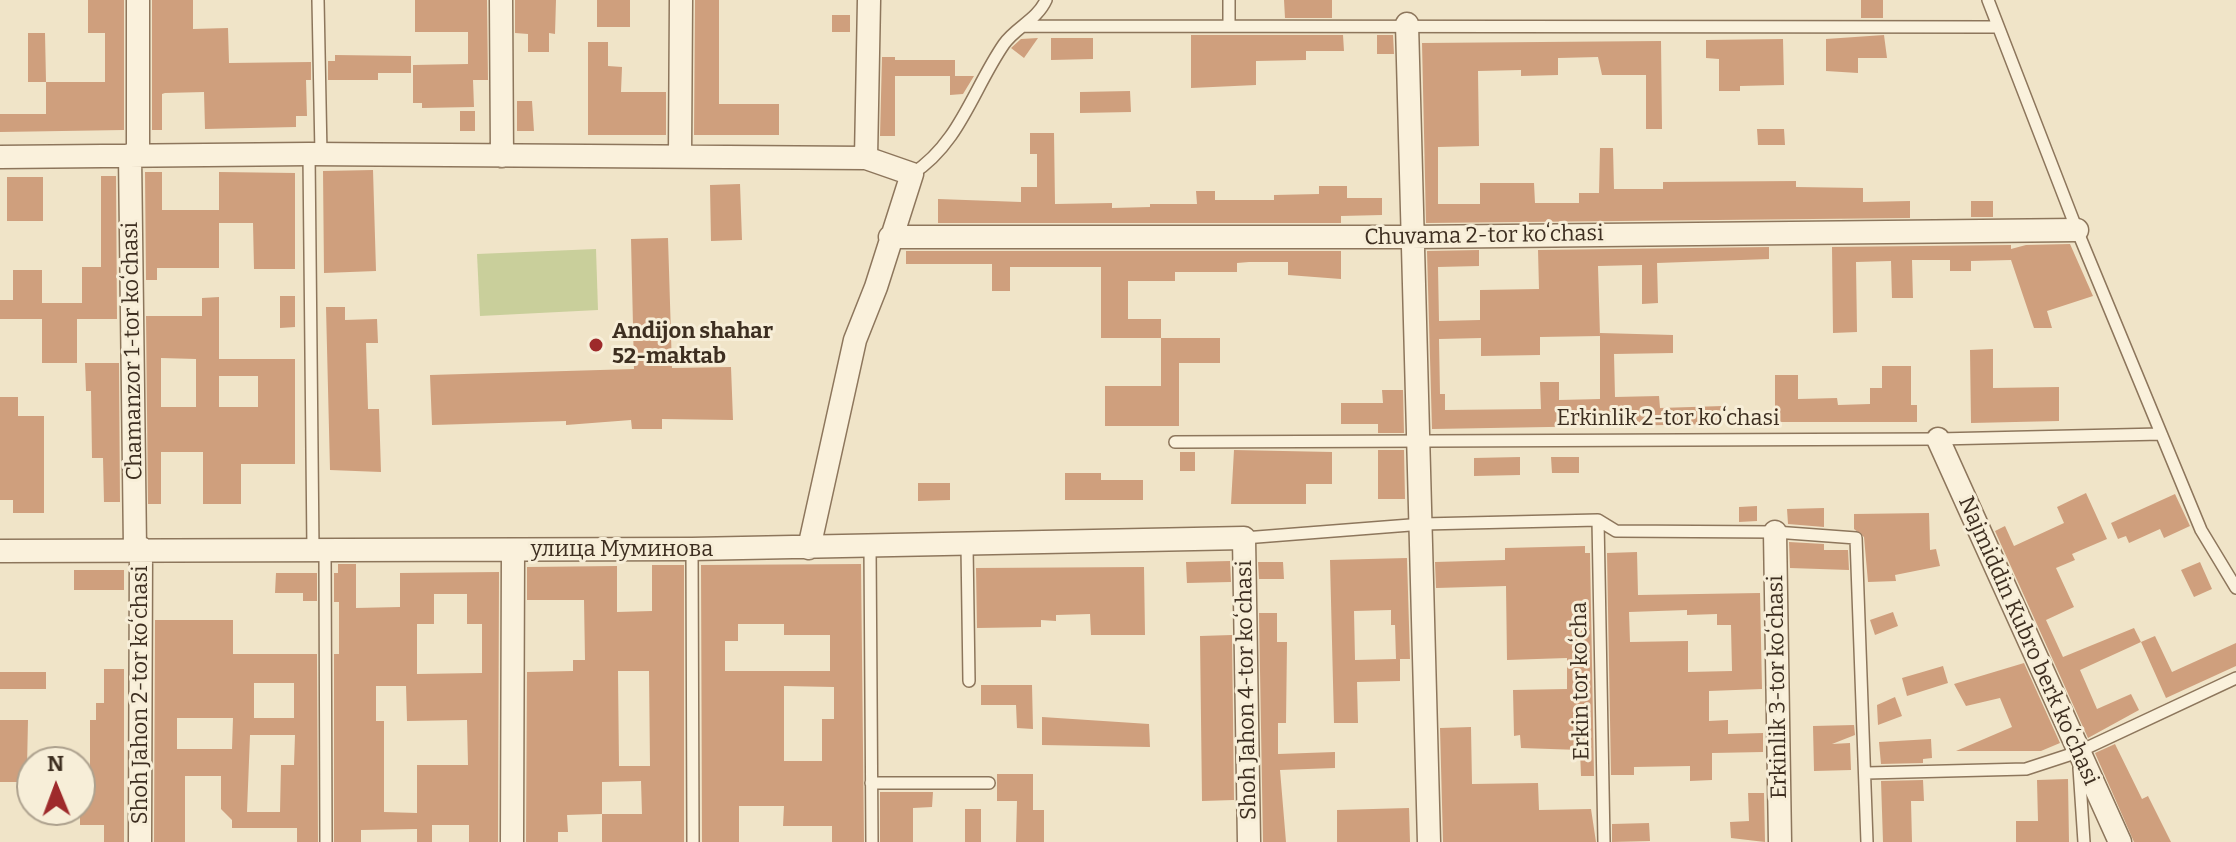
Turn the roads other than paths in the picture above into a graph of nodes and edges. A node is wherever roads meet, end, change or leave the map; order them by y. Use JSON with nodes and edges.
{"nodes":[{"id":1,"x":138,"y":0,"type":"edge"},
{"id":2,"x":318,"y":0,"type":"edge"},
{"id":3,"x":501,"y":0,"type":"edge"},
{"id":4,"x":681,"y":0,"type":"edge"},
{"id":5,"x":869,"y":0,"type":"edge"},
{"id":6,"x":1046,"y":0,"type":"edge"},
{"id":7,"x":1229,"y":0,"type":"edge"},
{"id":8,"x":1988,"y":0,"type":"edge"},
{"id":9,"x":1407,"y":24,"type":"junction"},
{"id":10,"x":1023,"y":26,"type":"junction"},
{"id":11,"x":1229,"y":26,"type":"junction"},
{"id":12,"x":1998,"y":27,"type":"junction"},
{"id":13,"x":134,"y":154,"type":"junction"},
{"id":14,"x":315,"y":154,"type":"junction"},
{"id":15,"x":502,"y":156,"type":"junction"},
{"id":16,"x":680,"y":156,"type":"junction"},
{"id":17,"x":0,"y":157,"type":"edge"},
{"id":18,"x":866,"y":158,"type":"junction"},
{"id":19,"x":912,"y":174,"type":"junction"},
{"id":20,"x":2077,"y":230,"type":"junction"},
{"id":21,"x":890,"y":237,"type":"junction"},
{"id":22,"x":1411,"y":237,"type":"junction"},
{"id":23,"x":2161,"y":434,"type":"junction"},
{"id":24,"x":1416,"y":439,"type":"junction"},
{"id":25,"x":1938,"y":439,"type":"junction"},
{"id":26,"x":1175,"y":442,"type":"dead end"},
{"id":27,"x":1598,"y":520,"type":"junction"},
{"id":28,"x":1423,"y":524,"type":"junction"},
{"id":29,"x":1775,"y":532,"type":"junction"},
{"id":30,"x":1244,"y":538,"type":"junction"},
{"id":31,"x":967,"y":546,"type":"junction"},
{"id":32,"x":870,"y":547,"type":"junction"},
{"id":33,"x":138,"y":548,"type":"junction"},
{"id":34,"x":809,"y":548,"type":"junction"},
{"id":35,"x":692,"y":549,"type":"junction"},
{"id":36,"x":319,"y":550,"type":"junction"},
{"id":37,"x":0,"y":551,"type":"edge"},
{"id":38,"x":513,"y":551,"type":"junction"},
{"id":39,"x":2236,"y":588,"type":"edge"},
{"id":40,"x":2236,"y":678,"type":"edge"},
{"id":41,"x":969,"y":681,"type":"dead end"},
{"id":42,"x":2078,"y":752,"type":"junction"},
{"id":43,"x":1867,"y":773,"type":"junction"},
{"id":44,"x":871,"y":783,"type":"junction"},
{"id":45,"x":989,"y":783,"type":"dead end"},
{"id":46,"x":140,"y":842,"type":"edge"},
{"id":47,"x":326,"y":842,"type":"edge"},
{"id":48,"x":512,"y":842,"type":"edge"},
{"id":49,"x":693,"y":842,"type":"edge"},
{"id":50,"x":872,"y":842,"type":"edge"},
{"id":51,"x":1249,"y":842,"type":"edge"},
{"id":52,"x":1429,"y":842,"type":"edge"},
{"id":53,"x":1604,"y":842,"type":"edge"},
{"id":54,"x":1780,"y":842,"type":"edge"},
{"id":55,"x":1867,"y":842,"type":"edge"},
{"id":56,"x":2084,"y":842,"type":"edge"},
{"id":57,"x":2120,"y":842,"type":"edge"}],
"edges":[{"from":1,"to":13,"type":"street","name":"Chamanzor 1-tor koʻchasi"},
{"from":2,"to":14,"type":"lane"},
{"from":3,"to":15,"type":"street"},
{"from":4,"to":16,"type":"street"},
{"from":5,"to":18,"type":"street"},
{"from":6,"to":10,"type":"lane"},
{"from":7,"to":11,"type":"lane"},
{"from":8,"to":12,"type":"lane"},
{"from":9,"to":11,"type":"lane"},
{"from":9,"to":12,"type":"lane"},
{"from":9,"to":22,"type":"street"},
{"from":10,"to":11,"type":"lane"},
{"from":10,"to":19,"type":"lane"},
{"from":12,"to":20,"type":"lane"},
{"from":13,"to":14,"type":"street"},
{"from":13,"to":17,"type":"street"},
{"from":13,"to":33,"type":"street","name":"Chamanzor 1-tor koʻchasi"},
{"from":14,"to":15,"type":"street"},
{"from":14,"to":36,"type":"lane"},
{"from":15,"to":16,"type":"street"},
{"from":16,"to":18,"type":"street"},
{"from":18,"to":19,"type":"street"},
{"from":19,"to":21,"type":"street"},
{"from":20,"to":22,"type":"street","name":"Chuvama 2-tor koʻchasi"},
{"from":20,"to":23,"type":"lane"},
{"from":21,"to":22,"type":"street","name":"Chuvama 2-tor koʻchasi"},
{"from":21,"to":34,"type":"street"},
{"from":22,"to":24,"type":"street"},
{"from":23,"to":25,"type":"lane","name":"Erkinlik 2-tor koʻchasi"},
{"from":23,"to":39,"type":"lane"},
{"from":24,"to":25,"type":"lane","name":"Erkinlik 2-tor koʻchasi"},
{"from":24,"to":26,"type":"lane","name":"Erkinlik 2-tor koʻchasi"},
{"from":24,"to":28,"type":"street"},
{"from":25,"to":42,"type":"street","name":"Najmiddin Kubro berk koʻchasi"},
{"from":27,"to":28,"type":"lane"},
{"from":27,"to":29,"type":"lane"},
{"from":27,"to":53,"type":"lane","name":"Erkin tor koʻcha"},
{"from":28,"to":30,"type":"lane"},
{"from":28,"to":52,"type":"street"},
{"from":29,"to":43,"type":"lane"},
{"from":29,"to":54,"type":"street","name":"Erkinlik 3-tor koʻchasi"},
{"from":30,"to":31,"type":"street","name":"улица Муминова"},
{"from":30,"to":51,"type":"street","name":"Shoh Jahon 4-tor koʻchasi"},
{"from":31,"to":32,"type":"street","name":"улица Муминова"},
{"from":31,"to":41,"type":"lane"},
{"from":32,"to":34,"type":"street","name":"улица Муминова"},
{"from":32,"to":44,"type":"lane"},
{"from":33,"to":36,"type":"street","name":"улица Муминова"},
{"from":33,"to":37,"type":"street","name":"улица Муминова"},
{"from":33,"to":46,"type":"street","name":"Shoh Jahon 2-tor koʻchasi"},
{"from":34,"to":35,"type":"street","name":"улица Муминова"},
{"from":35,"to":38,"type":"street","name":"улица Муминова"},
{"from":35,"to":49,"type":"lane"},
{"from":36,"to":38,"type":"street","name":"улица Муминова"},
{"from":36,"to":47,"type":"lane"},
{"from":38,"to":48,"type":"street"},
{"from":40,"to":42,"type":"lane"},
{"from":42,"to":43,"type":"lane"},
{"from":42,"to":56,"type":"lane"},
{"from":42,"to":57,"type":"street","name":"Najmiddin Kubro berk koʻchasi"},
{"from":43,"to":55,"type":"lane"},
{"from":44,"to":45,"type":"lane"},
{"from":44,"to":50,"type":"lane"}]}
